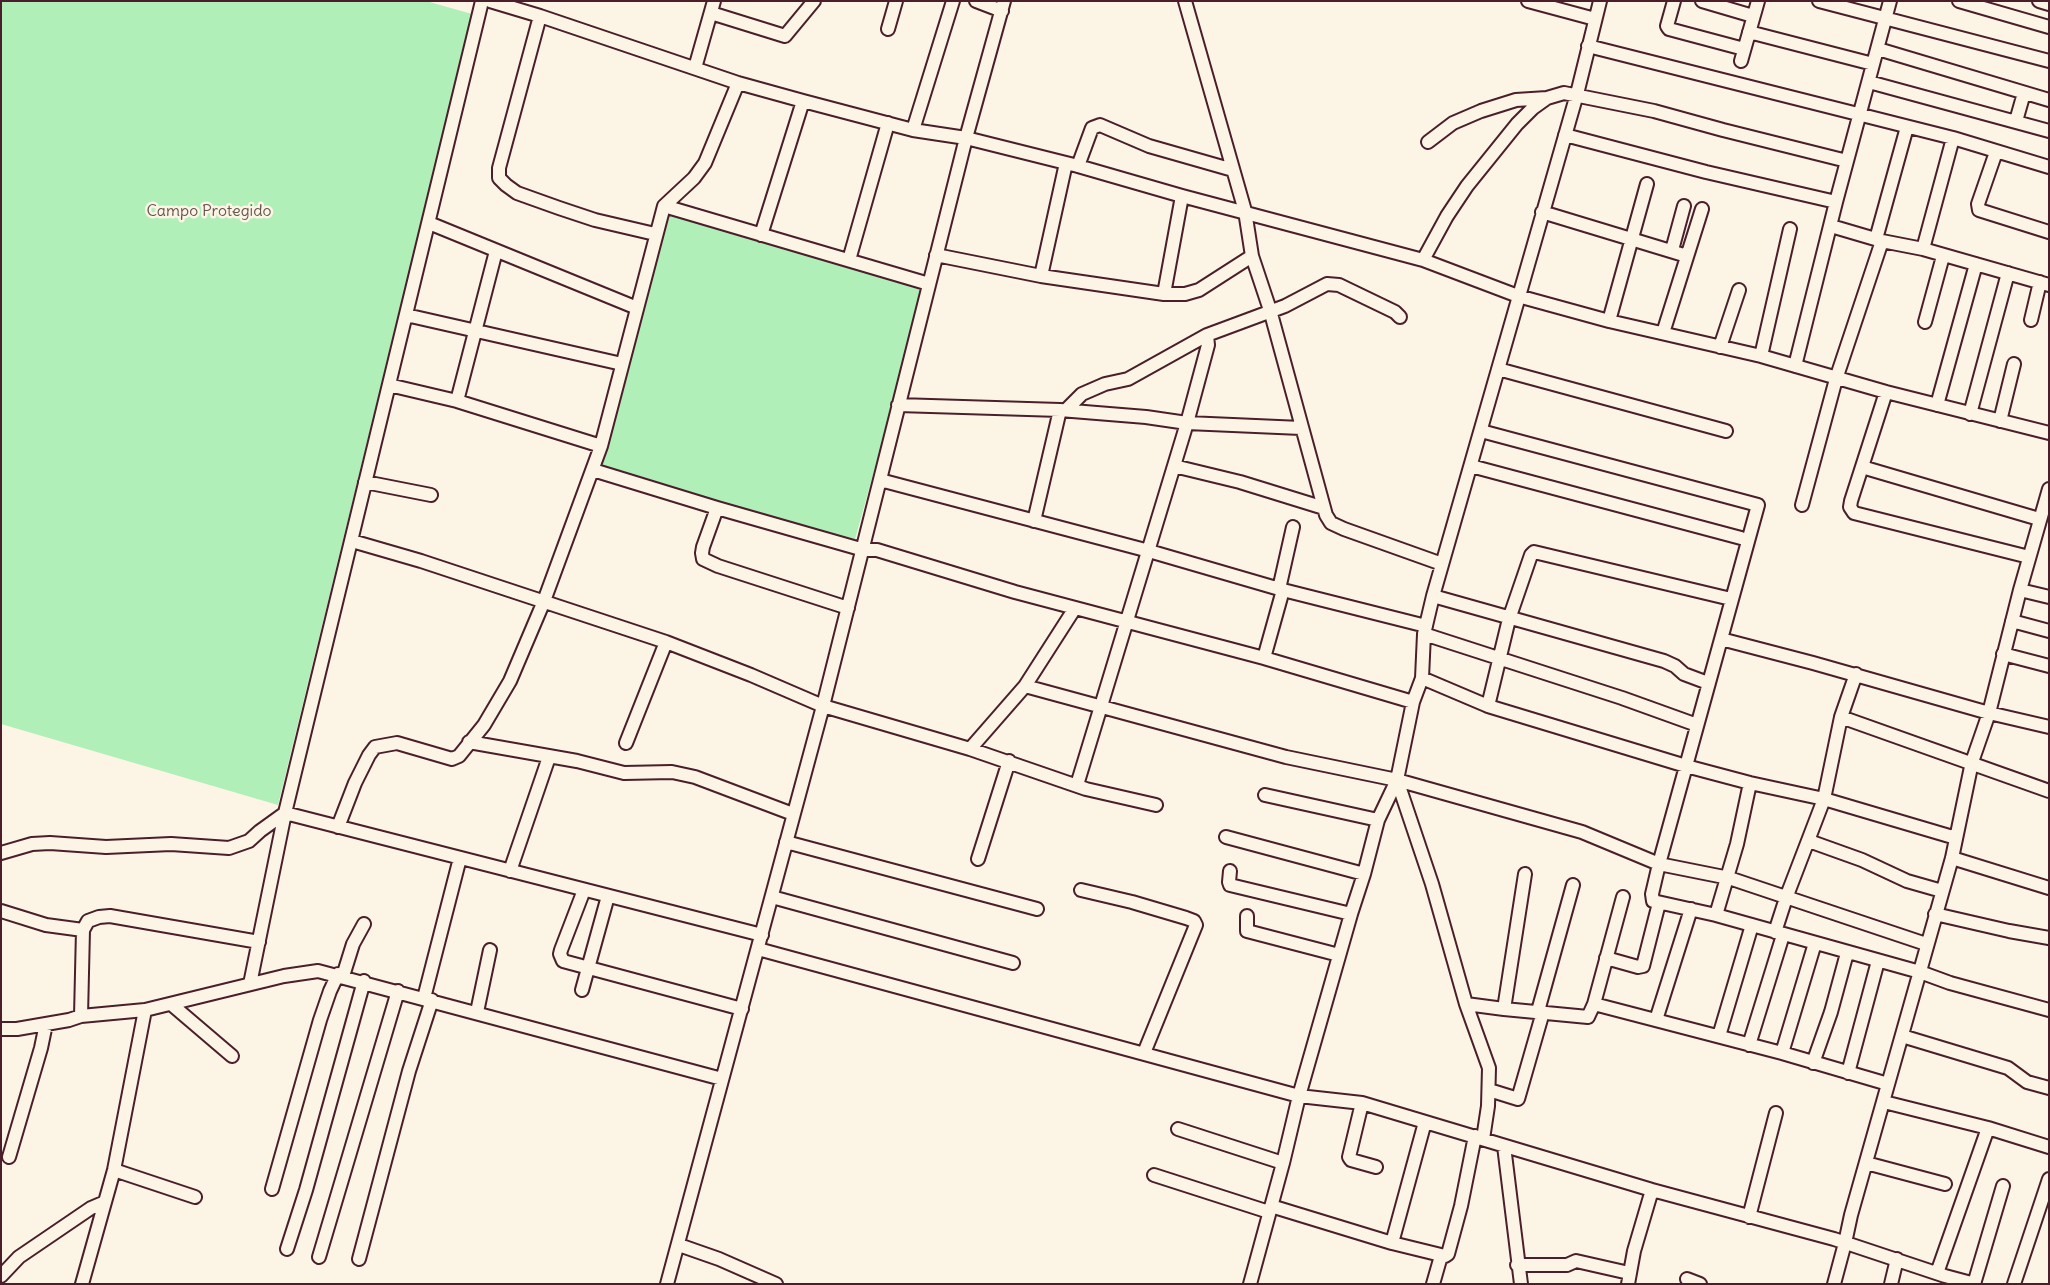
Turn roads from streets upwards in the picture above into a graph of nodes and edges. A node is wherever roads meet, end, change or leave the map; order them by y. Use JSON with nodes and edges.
{"nodes":[{"id":1,"x":814,"y":1,"type":"edge"},
{"id":2,"x":896,"y":1,"type":"edge"},
{"id":3,"x":953,"y":1,"type":"edge"},
{"id":4,"x":976,"y":1,"type":"edge"},
{"id":5,"x":1186,"y":1,"type":"edge"},
{"id":6,"x":1528,"y":1,"type":"edge"},
{"id":7,"x":1600,"y":1,"type":"edge"},
{"id":8,"x":1674,"y":1,"type":"edge"},
{"id":9,"x":1702,"y":1,"type":"edge"},
{"id":10,"x":1758,"y":1,"type":"edge"},
{"id":11,"x":1819,"y":1,"type":"edge"},
{"id":12,"x":1890,"y":1,"type":"edge"},
{"id":13,"x":1959,"y":1,"type":"edge"},
{"id":14,"x":2039,"y":1,"type":"edge"},
{"id":15,"x":490,"y":2,"type":"edge"},
{"id":16,"x":2049,"y":4,"type":"edge"},
{"id":17,"x":710,"y":5,"type":"edge"},
{"id":18,"x":1003,"y":6,"type":"edge"},
{"id":19,"x":540,"y":16,"type":"junction"},
{"id":20,"x":1753,"y":16,"type":"junction"},
{"id":21,"x":1596,"y":19,"type":"junction"},
{"id":22,"x":1885,"y":19,"type":"junction"},
{"id":23,"x":2049,"y":26,"type":"edge"},
{"id":24,"x":888,"y":29,"type":"dead end"},
{"id":25,"x":1749,"y":32,"type":"junction"},
{"id":26,"x":1588,"y":46,"type":"junction"},
{"id":27,"x":1878,"y":49,"type":"junction"},
{"id":28,"x":2049,"y":61,"type":"edge"},
{"id":29,"x":1873,"y":64,"type":"junction"},
{"id":30,"x":695,"y":68,"type":"junction"},
{"id":31,"x":1869,"y":82,"type":"junction"},
{"id":32,"x":738,"y":83,"type":"junction"},
{"id":33,"x":2024,"y":93,"type":"junction"},
{"id":34,"x":1577,"y":94,"type":"junction"},
{"id":35,"x":1548,"y":98,"type":"junction"},
{"id":36,"x":2049,"y":100,"type":"edge"},
{"id":37,"x":803,"y":101,"type":"junction"},
{"id":38,"x":1860,"y":114,"type":"junction"},
{"id":39,"x":2016,"y":121,"type":"junction"},
{"id":40,"x":888,"y":123,"type":"junction"},
{"id":41,"x":1907,"y":127,"type":"junction"},
{"id":42,"x":914,"y":130,"type":"junction"},
{"id":43,"x":2049,"y":131,"type":"edge"},
{"id":44,"x":1565,"y":135,"type":"junction"},
{"id":45,"x":966,"y":138,"type":"junction"},
{"id":46,"x":1953,"y":138,"type":"junction"},
{"id":47,"x":1428,"y":142,"type":"dead end"},
{"id":48,"x":1996,"y":152,"type":"junction"},
{"id":49,"x":1847,"y":161,"type":"junction"},
{"id":50,"x":1072,"y":164,"type":"junction"},
{"id":51,"x":2049,"y":167,"type":"edge"},
{"id":52,"x":1233,"y":170,"type":"junction"},
{"id":53,"x":1647,"y":184,"type":"dead end"},
{"id":54,"x":1182,"y":196,"type":"junction"},
{"id":55,"x":1836,"y":202,"type":"junction"},
{"id":56,"x":664,"y":206,"type":"junction"},
{"id":57,"x":1684,"y":206,"type":"dead end"},
{"id":58,"x":1702,"y":209,"type":"dead end"},
{"id":59,"x":1245,"y":211,"type":"junction"},
{"id":60,"x":1542,"y":212,"type":"junction"},
{"id":61,"x":429,"y":223,"type":"junction"},
{"id":62,"x":1830,"y":226,"type":"junction"},
{"id":63,"x":1790,"y":229,"type":"dead end"},
{"id":64,"x":2049,"y":232,"type":"edge"},
{"id":65,"x":655,"y":234,"type":"junction"},
{"id":66,"x":761,"y":235,"type":"junction"},
{"id":67,"x":1632,"y":239,"type":"junction"},
{"id":68,"x":1879,"y":240,"type":"junction"},
{"id":69,"x":496,"y":250,"type":"junction"},
{"id":70,"x":1672,"y":250,"type":"junction"},
{"id":71,"x":1923,"y":250,"type":"junction"},
{"id":72,"x":936,"y":255,"type":"junction"},
{"id":73,"x":1252,"y":256,"type":"junction"},
{"id":74,"x":1687,"y":256,"type":"junction"},
{"id":75,"x":1943,"y":256,"type":"junction"},
{"id":76,"x":849,"y":260,"type":"junction"},
{"id":77,"x":1423,"y":260,"type":"junction"},
{"id":78,"x":1976,"y":264,"type":"junction"},
{"id":79,"x":2008,"y":273,"type":"junction"},
{"id":80,"x":1042,"y":276,"type":"junction"},
{"id":81,"x":929,"y":284,"type":"junction"},
{"id":82,"x":2044,"y":284,"type":"edge"},
{"id":83,"x":1739,"y":290,"type":"dead end"},
{"id":84,"x":1164,"y":294,"type":"junction"},
{"id":85,"x":1518,"y":296,"type":"junction"},
{"id":86,"x":636,"y":308,"type":"junction"},
{"id":87,"x":1270,"y":310,"type":"junction"},
{"id":88,"x":406,"y":315,"type":"junction"},
{"id":89,"x":1400,"y":317,"type":"dead end"},
{"id":90,"x":2031,"y":320,"type":"dead end"},
{"id":91,"x":1609,"y":321,"type":"junction"},
{"id":92,"x":1925,"y":322,"type":"dead end"},
{"id":93,"x":475,"y":331,"type":"junction"},
{"id":94,"x":1663,"y":333,"type":"junction"},
{"id":95,"x":1207,"y":335,"type":"junction"},
{"id":96,"x":1720,"y":347,"type":"junction"},
{"id":97,"x":1761,"y":356,"type":"junction"},
{"id":98,"x":622,"y":364,"type":"junction"},
{"id":99,"x":2014,"y":364,"type":"dead end"},
{"id":100,"x":1796,"y":366,"type":"junction"},
{"id":101,"x":1498,"y":369,"type":"junction"},
{"id":102,"x":1836,"y":379,"type":"junction"},
{"id":103,"x":389,"y":385,"type":"junction"},
{"id":104,"x":1886,"y":392,"type":"junction"},
{"id":105,"x":457,"y":401,"type":"junction"},
{"id":106,"x":898,"y":405,"type":"junction"},
{"id":107,"x":1936,"y":405,"type":"junction"},
{"id":108,"x":1063,"y":410,"type":"junction"},
{"id":109,"x":1970,"y":414,"type":"junction"},
{"id":110,"x":2000,"y":421,"type":"junction"},
{"id":111,"x":1187,"y":423,"type":"junction"},
{"id":112,"x":1301,"y":428,"type":"junction"},
{"id":113,"x":1481,"y":431,"type":"junction"},
{"id":114,"x":1726,"y":431,"type":"dead end"},
{"id":115,"x":2049,"y":433,"type":"edge"},
{"id":116,"x":601,"y":446,"type":"junction"},
{"id":117,"x":1174,"y":466,"type":"junction"},
{"id":118,"x":1471,"y":466,"type":"junction"},
{"id":119,"x":1862,"y":467,"type":"junction"},
{"id":120,"x":593,"y":470,"type":"junction"},
{"id":121,"x":880,"y":480,"type":"junction"},
{"id":122,"x":365,"y":482,"type":"junction"},
{"id":123,"x":2049,"y":489,"type":"edge"},
{"id":124,"x":431,"y":495,"type":"dead end"},
{"id":125,"x":1802,"y":504,"type":"dead end"},
{"id":126,"x":717,"y":508,"type":"junction"},
{"id":127,"x":1324,"y":508,"type":"junction"},
{"id":128,"x":1034,"y":521,"type":"junction"},
{"id":129,"x":1293,"y":527,"type":"dead end"},
{"id":130,"x":2042,"y":527,"type":"edge"},
{"id":131,"x":1741,"y":538,"type":"dead end"},
{"id":132,"x":352,"y":541,"type":"junction"},
{"id":133,"x":864,"y":550,"type":"junction"},
{"id":134,"x":1149,"y":551,"type":"junction"},
{"id":135,"x":2029,"y":557,"type":"junction"},
{"id":136,"x":1442,"y":564,"type":"junction"},
{"id":137,"x":1281,"y":589,"type":"junction"},
{"id":138,"x":2020,"y":590,"type":"junction"},
{"id":139,"x":1433,"y":596,"type":"junction"},
{"id":140,"x":2049,"y":597,"type":"edge"},
{"id":141,"x":1732,"y":599,"type":"junction"},
{"id":142,"x":544,"y":602,"type":"junction"},
{"id":143,"x":848,"y":608,"type":"junction"},
{"id":144,"x":1075,"y":608,"type":"junction"},
{"id":145,"x":1510,"y":619,"type":"junction"},
{"id":146,"x":2012,"y":621,"type":"junction"},
{"id":147,"x":1126,"y":622,"type":"junction"},
{"id":148,"x":1425,"y":630,"type":"junction"},
{"id":149,"x":2049,"y":631,"type":"edge"},
{"id":150,"x":1721,"y":639,"type":"junction"},
{"id":151,"x":666,"y":642,"type":"junction"},
{"id":152,"x":2004,"y":654,"type":"junction"},
{"id":153,"x":1264,"y":658,"type":"junction"},
{"id":154,"x":1498,"y":659,"type":"junction"},
{"id":155,"x":2049,"y":666,"type":"edge"},
{"id":156,"x":1856,"y":674,"type":"junction"},
{"id":157,"x":1422,"y":678,"type":"junction"},
{"id":158,"x":1708,"y":683,"type":"junction"},
{"id":159,"x":1025,"y":686,"type":"junction"},
{"id":160,"x":1413,"y":702,"type":"junction"},
{"id":161,"x":823,"y":706,"type":"junction"},
{"id":162,"x":1101,"y":706,"type":"junction"},
{"id":163,"x":1488,"y":706,"type":"junction"},
{"id":164,"x":1989,"y":713,"type":"junction"},
{"id":165,"x":1841,"y":717,"type":"junction"},
{"id":166,"x":1697,"y":725,"type":"junction"},
{"id":167,"x":2049,"y":727,"type":"edge"},
{"id":168,"x":469,"y":742,"type":"junction"},
{"id":169,"x":626,"y":742,"type":"dead end"},
{"id":170,"x":970,"y":748,"type":"junction"},
{"id":171,"x":549,"y":756,"type":"junction"},
{"id":172,"x":1009,"y":761,"type":"junction"},
{"id":173,"x":1972,"y":762,"type":"junction"},
{"id":174,"x":1686,"y":766,"type":"junction"},
{"id":175,"x":1397,"y":780,"type":"junction"},
{"id":176,"x":1750,"y":783,"type":"junction"},
{"id":177,"x":1077,"y":785,"type":"junction"},
{"id":178,"x":2049,"y":791,"type":"edge"},
{"id":179,"x":1265,"y":795,"type":"dead end"},
{"id":180,"x":1824,"y":799,"type":"junction"},
{"id":181,"x":1156,"y":805,"type":"dead end"},
{"id":182,"x":284,"y":814,"type":"junction"},
{"id":183,"x":793,"y":814,"type":"junction"},
{"id":184,"x":1378,"y":820,"type":"junction"},
{"id":185,"x":338,"y":827,"type":"junction"},
{"id":186,"x":1226,"y":837,"type":"dead end"},
{"id":187,"x":1956,"y":838,"type":"junction"},
{"id":188,"x":1809,"y":841,"type":"junction"},
{"id":189,"x":786,"y":842,"type":"junction"},
{"id":190,"x":1,"y":853,"type":"edge"},
{"id":191,"x":460,"y":858,"type":"junction"},
{"id":192,"x":978,"y":858,"type":"dead end"},
{"id":193,"x":1952,"y":858,"type":"junction"},
{"id":194,"x":1659,"y":864,"type":"junction"},
{"id":195,"x":510,"y":871,"type":"junction"},
{"id":196,"x":1230,"y":871,"type":"dead end"},
{"id":197,"x":1364,"y":874,"type":"junction"},
{"id":198,"x":1526,"y":874,"type":"dead end"},
{"id":199,"x":1729,"y":878,"type":"junction"},
{"id":200,"x":1573,"y":885,"type":"dead end"},
{"id":201,"x":2049,"y":888,"type":"edge"},
{"id":202,"x":584,"y":890,"type":"junction"},
{"id":203,"x":1081,"y":890,"type":"dead end"},
{"id":204,"x":1942,"y":891,"type":"junction"},
{"id":205,"x":608,"y":896,"type":"junction"},
{"id":206,"x":772,"y":896,"type":"junction"},
{"id":207,"x":1623,"y":897,"type":"dead end"},
{"id":208,"x":1786,"y":898,"type":"junction"},
{"id":209,"x":1659,"y":902,"type":"junction"},
{"id":210,"x":1037,"y":909,"type":"dead end"},
{"id":211,"x":1691,"y":909,"type":"junction"},
{"id":212,"x":1,"y":911,"type":"edge"},
{"id":213,"x":1350,"y":914,"type":"junction"},
{"id":214,"x":1935,"y":914,"type":"junction"},
{"id":215,"x":1716,"y":915,"type":"junction"},
{"id":216,"x":1247,"y":916,"type":"dead end"},
{"id":217,"x":364,"y":924,"type":"dead end"},
{"id":218,"x":1752,"y":925,"type":"junction"},
{"id":219,"x":83,"y":930,"type":"junction"},
{"id":220,"x":1779,"y":933,"type":"junction"},
{"id":221,"x":762,"y":935,"type":"junction"},
{"id":222,"x":2049,"y":938,"type":"edge"},
{"id":223,"x":259,"y":942,"type":"junction"},
{"id":224,"x":1815,"y":943,"type":"junction"},
{"id":225,"x":1926,"y":944,"type":"junction"},
{"id":226,"x":758,"y":949,"type":"junction"},
{"id":227,"x":490,"y":950,"type":"dead end"},
{"id":228,"x":1848,"y":953,"type":"junction"},
{"id":229,"x":1339,"y":955,"type":"junction"},
{"id":230,"x":1606,"y":958,"type":"junction"},
{"id":231,"x":1878,"y":961,"type":"junction"},
{"id":232,"x":1013,"y":964,"type":"dead end"},
{"id":233,"x":588,"y":969,"type":"junction"},
{"id":234,"x":1920,"y":972,"type":"junction"},
{"id":235,"x":341,"y":975,"type":"junction"},
{"id":236,"x":364,"y":981,"type":"junction"},
{"id":237,"x":250,"y":984,"type":"junction"},
{"id":238,"x":582,"y":990,"type":"dead end"},
{"id":239,"x":398,"y":991,"type":"junction"},
{"id":240,"x":428,"y":999,"type":"junction"},
{"id":241,"x":171,"y":1004,"type":"junction"},
{"id":242,"x":1466,"y":1004,"type":"junction"},
{"id":243,"x":1594,"y":1004,"type":"junction"},
{"id":244,"x":742,"y":1009,"type":"junction"},
{"id":245,"x":145,"y":1010,"type":"junction"},
{"id":246,"x":1504,"y":1010,"type":"junction"},
{"id":247,"x":2049,"y":1010,"type":"edge"},
{"id":248,"x":477,"y":1012,"type":"junction"},
{"id":249,"x":1541,"y":1012,"type":"junction"},
{"id":250,"x":82,"y":1016,"type":"junction"},
{"id":251,"x":1656,"y":1020,"type":"junction"},
{"id":252,"x":46,"y":1024,"type":"junction"},
{"id":253,"x":1,"y":1029,"type":"edge"},
{"id":254,"x":1719,"y":1036,"type":"junction"},
{"id":255,"x":1902,"y":1036,"type":"junction"},
{"id":256,"x":1749,"y":1045,"type":"junction"},
{"id":257,"x":1782,"y":1053,"type":"junction"},
{"id":258,"x":1144,"y":1054,"type":"junction"},
{"id":259,"x":232,"y":1056,"type":"dead end"},
{"id":260,"x":1813,"y":1063,"type":"junction"},
{"id":261,"x":1848,"y":1073,"type":"junction"},
{"id":262,"x":722,"y":1079,"type":"junction"},
{"id":263,"x":1888,"y":1084,"type":"junction"},
{"id":264,"x":2049,"y":1088,"type":"edge"},
{"id":265,"x":1489,"y":1090,"type":"junction"},
{"id":266,"x":1299,"y":1096,"type":"junction"},
{"id":267,"x":1884,"y":1102,"type":"junction"},
{"id":268,"x":1362,"y":1103,"type":"junction"},
{"id":269,"x":1776,"y":1113,"type":"dead end"},
{"id":270,"x":1424,"y":1122,"type":"junction"},
{"id":271,"x":1988,"y":1128,"type":"junction"},
{"id":272,"x":1178,"y":1129,"type":"dead end"},
{"id":273,"x":1479,"y":1137,"type":"junction"},
{"id":274,"x":1504,"y":1146,"type":"junction"},
{"id":275,"x":2049,"y":1147,"type":"edge"},
{"id":276,"x":9,"y":1157,"type":"dead end"},
{"id":277,"x":1283,"y":1163,"type":"junction"},
{"id":278,"x":1866,"y":1163,"type":"junction"},
{"id":279,"x":1376,"y":1167,"type":"dead end"},
{"id":280,"x":114,"y":1170,"type":"junction"},
{"id":281,"x":1154,"y":1175,"type":"dead end"},
{"id":282,"x":2049,"y":1179,"type":"edge"},
{"id":283,"x":1945,"y":1184,"type":"dead end"},
{"id":284,"x":2003,"y":1186,"type":"dead end"},
{"id":285,"x":272,"y":1189,"type":"dead end"},
{"id":286,"x":1652,"y":1190,"type":"junction"},
{"id":287,"x":195,"y":1197,"type":"dead end"},
{"id":288,"x":105,"y":1202,"type":"junction"},
{"id":289,"x":1270,"y":1209,"type":"junction"},
{"id":290,"x":1749,"y":1217,"type":"junction"},
{"id":291,"x":1392,"y":1243,"type":"junction"},
{"id":292,"x":1845,"y":1243,"type":"junction"},
{"id":293,"x":679,"y":1245,"type":"junction"},
{"id":294,"x":287,"y":1249,"type":"dead end"},
{"id":295,"x":1441,"y":1256,"type":"junction"},
{"id":296,"x":319,"y":1257,"type":"dead end"},
{"id":297,"x":359,"y":1259,"type":"dead end"},
{"id":298,"x":1897,"y":1259,"type":"junction"},
{"id":299,"x":1517,"y":1265,"type":"junction"},
{"id":300,"x":1,"y":1276,"type":"edge"},
{"id":301,"x":1941,"y":1278,"type":"edge"},
{"id":302,"x":1629,"y":1279,"type":"edge"},
{"id":303,"x":1687,"y":1279,"type":"dead end"},
{"id":304,"x":82,"y":1284,"type":"edge"},
{"id":305,"x":667,"y":1284,"type":"edge"},
{"id":306,"x":776,"y":1284,"type":"edge"},
{"id":307,"x":1250,"y":1284,"type":"edge"},
{"id":308,"x":1433,"y":1284,"type":"edge"},
{"id":309,"x":1521,"y":1284,"type":"edge"},
{"id":310,"x":1700,"y":1284,"type":"edge"},
{"id":311,"x":1834,"y":1284,"type":"edge"},
{"id":312,"x":1890,"y":1284,"type":"edge"},
{"id":313,"x":1974,"y":1284,"type":"edge"},
{"id":314,"x":2014,"y":1284,"type":"edge"}],
"edges":[{"from":1,"to":17,"type":"street"},
{"from":2,"to":24,"type":"street"},
{"from":3,"to":42,"type":"street"},
{"from":4,"to":18,"type":"street"},
{"from":5,"to":52,"type":"street"},
{"from":6,"to":21,"type":"street"},
{"from":7,"to":21,"type":"street"},
{"from":8,"to":25,"type":"street"},
{"from":9,"to":20,"type":"street"},
{"from":10,"to":20,"type":"street"},
{"from":11,"to":22,"type":"street"},
{"from":12,"to":22,"type":"street"},
{"from":13,"to":23,"type":"street"},
{"from":14,"to":16,"type":"street"},
{"from":15,"to":19,"type":"street"},
{"from":15,"to":61,"type":"street"},
{"from":17,"to":30,"type":"street"},
{"from":18,"to":45,"type":"street"},
{"from":19,"to":30,"type":"street"},
{"from":19,"to":65,"type":"street"},
{"from":20,"to":25,"type":"street"},
{"from":21,"to":26,"type":"street"},
{"from":22,"to":27,"type":"street"},
{"from":22,"to":28,"type":"street"},
{"from":25,"to":29,"type":"street"},
{"from":26,"to":34,"type":"street"},
{"from":26,"to":38,"type":"street"},
{"from":27,"to":29,"type":"street"},
{"from":27,"to":33,"type":"street"},
{"from":29,"to":31,"type":"street"},
{"from":30,"to":32,"type":"street"},
{"from":31,"to":38,"type":"street"},
{"from":31,"to":39,"type":"street"},
{"from":32,"to":37,"type":"street"},
{"from":32,"to":56,"type":"street"},
{"from":33,"to":36,"type":"street"},
{"from":33,"to":39,"type":"street"},
{"from":34,"to":35,"type":"street"},
{"from":34,"to":44,"type":"street"},
{"from":34,"to":49,"type":"street"},
{"from":35,"to":47,"type":"street"},
{"from":35,"to":77,"type":"street"},
{"from":37,"to":40,"type":"street"},
{"from":37,"to":66,"type":"street"},
{"from":38,"to":41,"type":"street"},
{"from":38,"to":49,"type":"street"},
{"from":39,"to":43,"type":"street"},
{"from":40,"to":42,"type":"street"},
{"from":40,"to":76,"type":"street"},
{"from":41,"to":46,"type":"street"},
{"from":41,"to":68,"type":"street"},
{"from":42,"to":45,"type":"street"},
{"from":44,"to":55,"type":"street"},
{"from":44,"to":60,"type":"street"},
{"from":45,"to":50,"type":"street"},
{"from":45,"to":72,"type":"street"},
{"from":46,"to":48,"type":"street"},
{"from":46,"to":71,"type":"street"},
{"from":48,"to":51,"type":"street"},
{"from":48,"to":64,"type":"street"},
{"from":49,"to":55,"type":"street"},
{"from":50,"to":52,"type":"street"},
{"from":50,"to":54,"type":"street"},
{"from":50,"to":80,"type":"street"},
{"from":52,"to":59,"type":"street"},
{"from":53,"to":67,"type":"street"},
{"from":54,"to":59,"type":"street"},
{"from":54,"to":84,"type":"street"},
{"from":55,"to":62,"type":"street"},
{"from":56,"to":65,"type":"street"},
{"from":56,"to":66,"type":"street"},
{"from":57,"to":70,"type":"street"},
{"from":58,"to":74,"type":"street"},
{"from":59,"to":73,"type":"street"},
{"from":59,"to":77,"type":"street"},
{"from":60,"to":67,"type":"street"},
{"from":60,"to":85,"type":"street"},
{"from":61,"to":69,"type":"street"},
{"from":61,"to":88,"type":"street"},
{"from":62,"to":68,"type":"street"},
{"from":62,"to":100,"type":"street"},
{"from":63,"to":97,"type":"street"},
{"from":65,"to":86,"type":"street"},
{"from":66,"to":76,"type":"street"},
{"from":67,"to":70,"type":"street"},
{"from":67,"to":91,"type":"street"},
{"from":68,"to":71,"type":"street"},
{"from":68,"to":102,"type":"street"},
{"from":69,"to":86,"type":"street"},
{"from":69,"to":93,"type":"street"},
{"from":70,"to":74,"type":"street"},
{"from":71,"to":75,"type":"street"},
{"from":72,"to":80,"type":"street"},
{"from":72,"to":81,"type":"street"},
{"from":73,"to":84,"type":"street"},
{"from":73,"to":87,"type":"street"},
{"from":74,"to":94,"type":"street"},
{"from":75,"to":78,"type":"street"},
{"from":75,"to":92,"type":"street"},
{"from":76,"to":81,"type":"street"},
{"from":77,"to":85,"type":"street"},
{"from":78,"to":79,"type":"street"},
{"from":78,"to":107,"type":"street"},
{"from":79,"to":82,"type":"street"},
{"from":79,"to":109,"type":"street"},
{"from":80,"to":84,"type":"street"},
{"from":81,"to":106,"type":"street"},
{"from":82,"to":90,"type":"street"},
{"from":83,"to":96,"type":"street"},
{"from":85,"to":91,"type":"street"},
{"from":85,"to":101,"type":"street"},
{"from":86,"to":98,"type":"street"},
{"from":87,"to":89,"type":"street"},
{"from":87,"to":95,"type":"street"},
{"from":87,"to":112,"type":"street"},
{"from":88,"to":93,"type":"street"},
{"from":88,"to":103,"type":"street"},
{"from":91,"to":94,"type":"street"},
{"from":93,"to":98,"type":"street"},
{"from":93,"to":105,"type":"street"},
{"from":94,"to":96,"type":"street"},
{"from":95,"to":108,"type":"street"},
{"from":95,"to":111,"type":"street"},
{"from":96,"to":97,"type":"street"},
{"from":97,"to":100,"type":"street"},
{"from":98,"to":116,"type":"street"},
{"from":99,"to":110,"type":"street"},
{"from":100,"to":102,"type":"street"},
{"from":101,"to":113,"type":"street"},
{"from":101,"to":114,"type":"street"},
{"from":102,"to":104,"type":"street"},
{"from":102,"to":125,"type":"street"},
{"from":103,"to":105,"type":"street"},
{"from":103,"to":122,"type":"street"},
{"from":104,"to":107,"type":"street"},
{"from":104,"to":119,"type":"street"},
{"from":105,"to":116,"type":"street"},
{"from":106,"to":108,"type":"street"},
{"from":106,"to":121,"type":"street"},
{"from":107,"to":109,"type":"street"},
{"from":108,"to":111,"type":"street"},
{"from":108,"to":128,"type":"street"},
{"from":109,"to":110,"type":"street"},
{"from":110,"to":115,"type":"street"},
{"from":111,"to":112,"type":"street"},
{"from":111,"to":117,"type":"street"},
{"from":112,"to":127,"type":"street"},
{"from":113,"to":118,"type":"street"},
{"from":113,"to":141,"type":"street"},
{"from":116,"to":120,"type":"street"},
{"from":117,"to":127,"type":"street"},
{"from":117,"to":134,"type":"street"},
{"from":118,"to":131,"type":"street"},
{"from":118,"to":136,"type":"street"},
{"from":119,"to":130,"type":"street"},
{"from":119,"to":135,"type":"street"},
{"from":120,"to":126,"type":"street"},
{"from":120,"to":142,"type":"street"},
{"from":121,"to":128,"type":"street"},
{"from":121,"to":133,"type":"street"},
{"from":122,"to":124,"type":"street"},
{"from":122,"to":132,"type":"street"},
{"from":123,"to":130,"type":"street"},
{"from":126,"to":133,"type":"street"},
{"from":126,"to":143,"type":"street"},
{"from":127,"to":136,"type":"street"},
{"from":128,"to":134,"type":"street"},
{"from":129,"to":137,"type":"street"},
{"from":130,"to":135,"type":"street"},
{"from":132,"to":142,"type":"street"},
{"from":132,"to":182,"type":"street"},
{"from":133,"to":143,"type":"street"},
{"from":133,"to":144,"type":"street"},
{"from":134,"to":137,"type":"street"},
{"from":134,"to":147,"type":"street"},
{"from":135,"to":138,"type":"street"},
{"from":136,"to":139,"type":"street"},
{"from":137,"to":148,"type":"street"},
{"from":137,"to":153,"type":"street"},
{"from":138,"to":140,"type":"street"},
{"from":138,"to":146,"type":"street"},
{"from":139,"to":145,"type":"street"},
{"from":139,"to":148,"type":"street"},
{"from":141,"to":145,"type":"street"},
{"from":141,"to":150,"type":"street"},
{"from":142,"to":151,"type":"street"},
{"from":142,"to":168,"type":"street"},
{"from":143,"to":161,"type":"street"},
{"from":144,"to":147,"type":"street"},
{"from":144,"to":159,"type":"street"},
{"from":145,"to":154,"type":"street"},
{"from":145,"to":158,"type":"street"},
{"from":146,"to":149,"type":"street"},
{"from":146,"to":152,"type":"street"},
{"from":147,"to":153,"type":"street"},
{"from":147,"to":162,"type":"street"},
{"from":148,"to":154,"type":"street"},
{"from":148,"to":157,"type":"street"},
{"from":150,"to":156,"type":"street"},
{"from":150,"to":158,"type":"street"},
{"from":151,"to":161,"type":"street"},
{"from":151,"to":169,"type":"street"},
{"from":152,"to":155,"type":"street"},
{"from":152,"to":164,"type":"street"},
{"from":153,"to":160,"type":"street"},
{"from":154,"to":163,"type":"street"},
{"from":154,"to":166,"type":"street"},
{"from":156,"to":164,"type":"street"},
{"from":156,"to":165,"type":"street"},
{"from":157,"to":160,"type":"street"},
{"from":157,"to":163,"type":"street"},
{"from":158,"to":166,"type":"street"},
{"from":159,"to":162,"type":"street"},
{"from":159,"to":170,"type":"street"},
{"from":160,"to":175,"type":"street"},
{"from":161,"to":170,"type":"street"},
{"from":161,"to":183,"type":"street"},
{"from":162,"to":175,"type":"street"},
{"from":162,"to":177,"type":"street"},
{"from":163,"to":174,"type":"street"},
{"from":164,"to":167,"type":"street"},
{"from":164,"to":173,"type":"street"},
{"from":165,"to":173,"type":"street"},
{"from":165,"to":180,"type":"street"},
{"from":166,"to":174,"type":"street"},
{"from":168,"to":171,"type":"street"},
{"from":168,"to":185,"type":"street"},
{"from":170,"to":172,"type":"street"},
{"from":171,"to":183,"type":"street"},
{"from":171,"to":195,"type":"street"},
{"from":172,"to":177,"type":"street"},
{"from":172,"to":192,"type":"street"},
{"from":173,"to":178,"type":"street"},
{"from":173,"to":187,"type":"street"},
{"from":174,"to":176,"type":"street"},
{"from":174,"to":194,"type":"street"},
{"from":175,"to":184,"type":"street"},
{"from":175,"to":194,"type":"street"},
{"from":175,"to":242,"type":"street"},
{"from":176,"to":180,"type":"street"},
{"from":176,"to":199,"type":"street"},
{"from":177,"to":181,"type":"street"},
{"from":179,"to":184,"type":"street"},
{"from":180,"to":187,"type":"street"},
{"from":180,"to":188,"type":"street"},
{"from":182,"to":185,"type":"street"},
{"from":182,"to":190,"type":"street"},
{"from":182,"to":223,"type":"street"},
{"from":183,"to":189,"type":"street"},
{"from":184,"to":197,"type":"street"},
{"from":185,"to":191,"type":"street"},
{"from":186,"to":197,"type":"street"},
{"from":187,"to":193,"type":"street"},
{"from":188,"to":204,"type":"street"},
{"from":188,"to":208,"type":"street"},
{"from":189,"to":206,"type":"street"},
{"from":189,"to":210,"type":"street"},
{"from":191,"to":195,"type":"street"},
{"from":191,"to":240,"type":"street"},
{"from":193,"to":201,"type":"street"},
{"from":193,"to":204,"type":"street"},
{"from":194,"to":199,"type":"street"},
{"from":194,"to":209,"type":"street"},
{"from":195,"to":202,"type":"street"},
{"from":196,"to":213,"type":"street"},
{"from":197,"to":213,"type":"street"},
{"from":198,"to":246,"type":"street"},
{"from":199,"to":208,"type":"street"},
{"from":199,"to":215,"type":"street"},
{"from":200,"to":249,"type":"street"},
{"from":202,"to":205,"type":"street"},
{"from":202,"to":233,"type":"street"},
{"from":203,"to":258,"type":"street"},
{"from":204,"to":214,"type":"street"},
{"from":205,"to":221,"type":"street"},
{"from":205,"to":233,"type":"street"},
{"from":206,"to":221,"type":"street"},
{"from":206,"to":232,"type":"street"},
{"from":207,"to":230,"type":"street"},
{"from":208,"to":220,"type":"street"},
{"from":208,"to":225,"type":"street"},
{"from":209,"to":211,"type":"street"},
{"from":209,"to":230,"type":"street"},
{"from":211,"to":215,"type":"street"},
{"from":211,"to":251,"type":"street"},
{"from":212,"to":219,"type":"street"},
{"from":213,"to":229,"type":"street"},
{"from":214,"to":222,"type":"street"},
{"from":214,"to":225,"type":"street"},
{"from":215,"to":218,"type":"street"},
{"from":216,"to":229,"type":"street"},
{"from":217,"to":235,"type":"street"},
{"from":218,"to":220,"type":"street"},
{"from":218,"to":254,"type":"street"},
{"from":219,"to":223,"type":"street"},
{"from":219,"to":250,"type":"street"},
{"from":220,"to":224,"type":"street"},
{"from":220,"to":256,"type":"street"},
{"from":221,"to":226,"type":"street"},
{"from":223,"to":237,"type":"street"},
{"from":224,"to":228,"type":"street"},
{"from":224,"to":257,"type":"street"},
{"from":225,"to":234,"type":"street"},
{"from":226,"to":244,"type":"street"},
{"from":226,"to":258,"type":"street"},
{"from":227,"to":248,"type":"street"},
{"from":228,"to":231,"type":"street"},
{"from":228,"to":260,"type":"street"},
{"from":229,"to":266,"type":"street"},
{"from":230,"to":243,"type":"street"},
{"from":231,"to":234,"type":"street"},
{"from":231,"to":261,"type":"street"},
{"from":233,"to":238,"type":"street"},
{"from":233,"to":244,"type":"street"},
{"from":234,"to":247,"type":"street"},
{"from":234,"to":255,"type":"street"},
{"from":235,"to":236,"type":"street"},
{"from":235,"to":237,"type":"street"},
{"from":235,"to":285,"type":"street"},
{"from":236,"to":239,"type":"street"},
{"from":236,"to":294,"type":"street"},
{"from":237,"to":241,"type":"street"},
{"from":239,"to":240,"type":"street"},
{"from":239,"to":296,"type":"street"},
{"from":240,"to":248,"type":"street"},
{"from":240,"to":297,"type":"street"},
{"from":241,"to":245,"type":"street"},
{"from":241,"to":259,"type":"street"},
{"from":242,"to":246,"type":"street"},
{"from":242,"to":265,"type":"street"},
{"from":243,"to":249,"type":"street"},
{"from":243,"to":251,"type":"street"},
{"from":244,"to":262,"type":"street"},
{"from":245,"to":250,"type":"street"},
{"from":245,"to":280,"type":"street"},
{"from":246,"to":249,"type":"street"},
{"from":248,"to":262,"type":"street"},
{"from":249,"to":265,"type":"street"},
{"from":250,"to":252,"type":"street"},
{"from":251,"to":254,"type":"street"},
{"from":252,"to":253,"type":"street"},
{"from":252,"to":276,"type":"street"},
{"from":254,"to":256,"type":"street"},
{"from":255,"to":263,"type":"street"},
{"from":255,"to":264,"type":"street"},
{"from":256,"to":257,"type":"street"},
{"from":257,"to":260,"type":"street"},
{"from":258,"to":266,"type":"street"},
{"from":260,"to":261,"type":"street"},
{"from":261,"to":263,"type":"street"},
{"from":262,"to":293,"type":"street"},
{"from":263,"to":267,"type":"street"},
{"from":265,"to":273,"type":"street"},
{"from":266,"to":268,"type":"street"},
{"from":266,"to":277,"type":"street"},
{"from":267,"to":271,"type":"street"},
{"from":267,"to":278,"type":"street"},
{"from":268,"to":270,"type":"street"},
{"from":268,"to":279,"type":"street"},
{"from":269,"to":290,"type":"street"},
{"from":270,"to":273,"type":"street"},
{"from":270,"to":291,"type":"street"},
{"from":271,"to":275,"type":"street"},
{"from":271,"to":301,"type":"street"},
{"from":272,"to":277,"type":"street"},
{"from":273,"to":274,"type":"street"},
{"from":273,"to":295,"type":"street"},
{"from":274,"to":286,"type":"street"},
{"from":274,"to":299,"type":"street"},
{"from":277,"to":289,"type":"street"},
{"from":278,"to":283,"type":"street"},
{"from":278,"to":292,"type":"street"},
{"from":280,"to":287,"type":"street"},
{"from":280,"to":288,"type":"street"},
{"from":281,"to":289,"type":"street"},
{"from":282,"to":314,"type":"street"},
{"from":284,"to":313,"type":"street"},
{"from":286,"to":290,"type":"street"},
{"from":286,"to":302,"type":"street"},
{"from":288,"to":300,"type":"street"},
{"from":288,"to":304,"type":"street"},
{"from":289,"to":291,"type":"street"},
{"from":289,"to":307,"type":"street"},
{"from":290,"to":292,"type":"street"},
{"from":291,"to":295,"type":"street"},
{"from":292,"to":298,"type":"street"},
{"from":292,"to":311,"type":"street"},
{"from":293,"to":305,"type":"street"},
{"from":293,"to":306,"type":"street"},
{"from":295,"to":308,"type":"street"},
{"from":298,"to":301,"type":"street"},
{"from":298,"to":312,"type":"street"},
{"from":299,"to":302,"type":"street"},
{"from":299,"to":309,"type":"street"},
{"from":301,"to":313,"type":"street"},
{"from":303,"to":310,"type":"street"}]}
